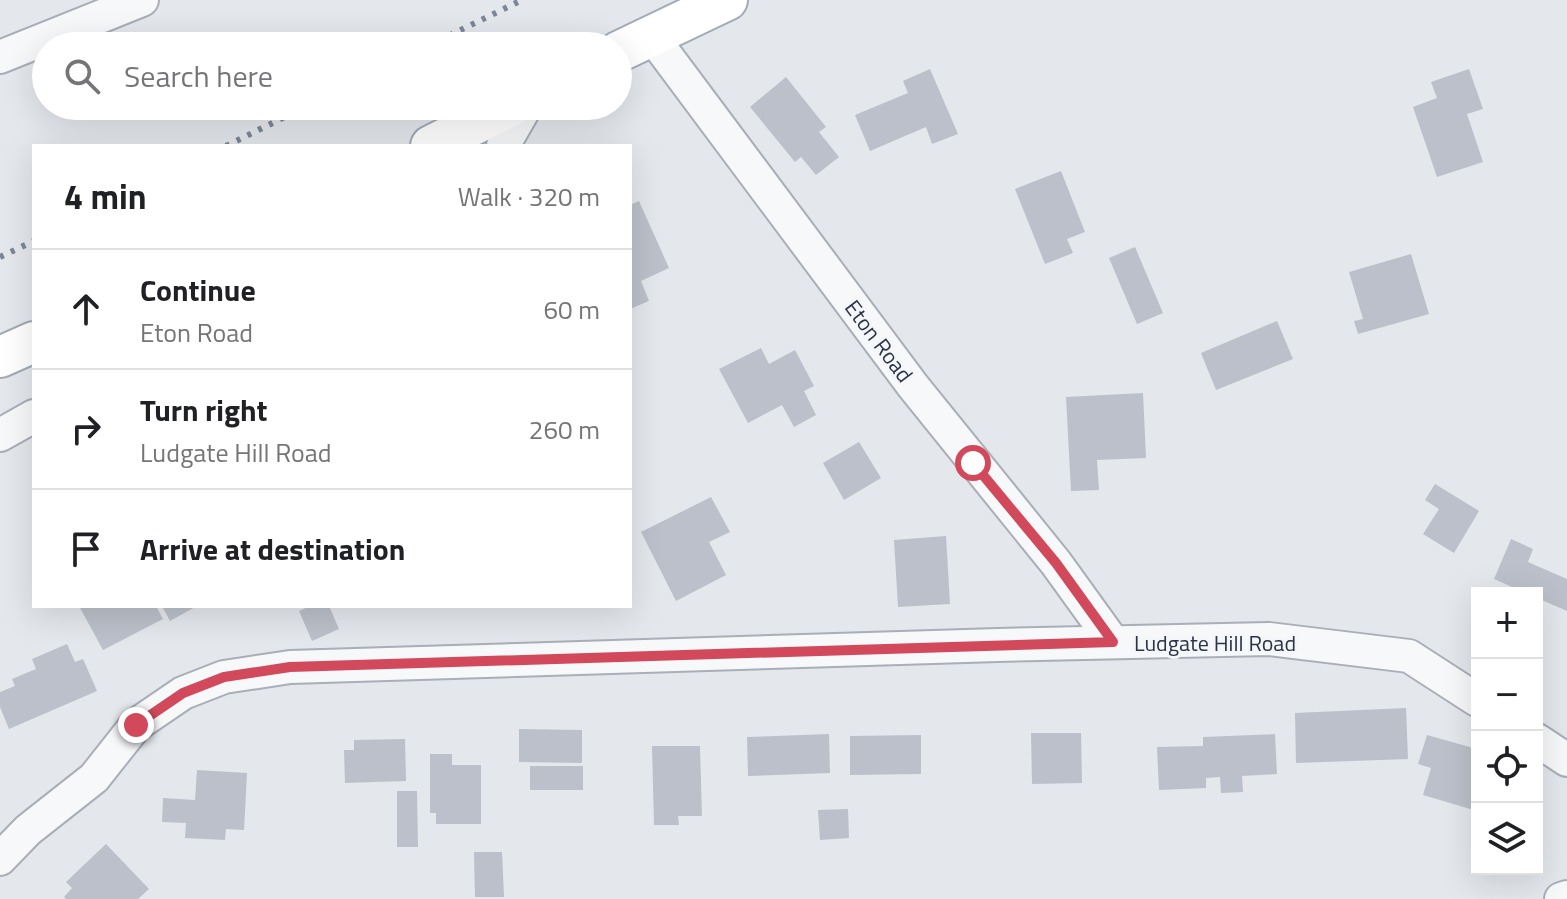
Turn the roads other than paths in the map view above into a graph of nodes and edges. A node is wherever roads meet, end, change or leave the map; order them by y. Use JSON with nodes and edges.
{"nodes":[{"id":1,"x":142,"y":0,"type":"edge"},
{"id":2,"x":727,"y":0,"type":"edge"},
{"id":3,"x":62,"y":32,"type":"edge"},
{"id":4,"x":32,"y":44,"type":"edge"},
{"id":5,"x":635,"y":44,"type":"edge"},
{"id":6,"x":0,"y":57,"type":"edge"},
{"id":7,"x":483,"y":120,"type":"edge"},
{"id":8,"x":518,"y":120,"type":"edge"},
{"id":9,"x":435,"y":144,"type":"edge"},
{"id":10,"x":504,"y":144,"type":"edge"},
{"id":11,"x":32,"y":343,"type":"edge"},
{"id":12,"x":0,"y":357,"type":"edge"},
{"id":13,"x":32,"y":417,"type":"edge"},
{"id":14,"x":0,"y":435,"type":"edge"},
{"id":15,"x":1113,"y":642,"type":"junction"},
{"id":16,"x":1471,"y":696,"type":"edge"},
{"id":17,"x":1543,"y":744,"type":"edge"},
{"id":18,"x":1567,"y":760,"type":"edge"},
{"id":19,"x":0,"y":859,"type":"edge"},
{"id":20,"x":1567,"y":897,"type":"edge"},
{"id":21,"x":1561,"y":899,"type":"edge"}],
"edges":[{"from":1,"to":3,"type":"street"},
{"from":2,"to":5,"type":"main road"},
{"from":4,"to":6,"type":"street"},
{"from":5,"to":15,"type":"street","name":"Eton Road"},
{"from":7,"to":9,"type":"main road"},
{"from":8,"to":10,"type":"street"},
{"from":11,"to":12,"type":"main road"},
{"from":13,"to":14,"type":"street"},
{"from":15,"to":16,"type":"street","name":"Ludgate Hill Road"},
{"from":15,"to":19,"type":"street","name":"Ludgate Hill Road"},
{"from":17,"to":18,"type":"street"},
{"from":20,"to":21,"type":"street"}]}
